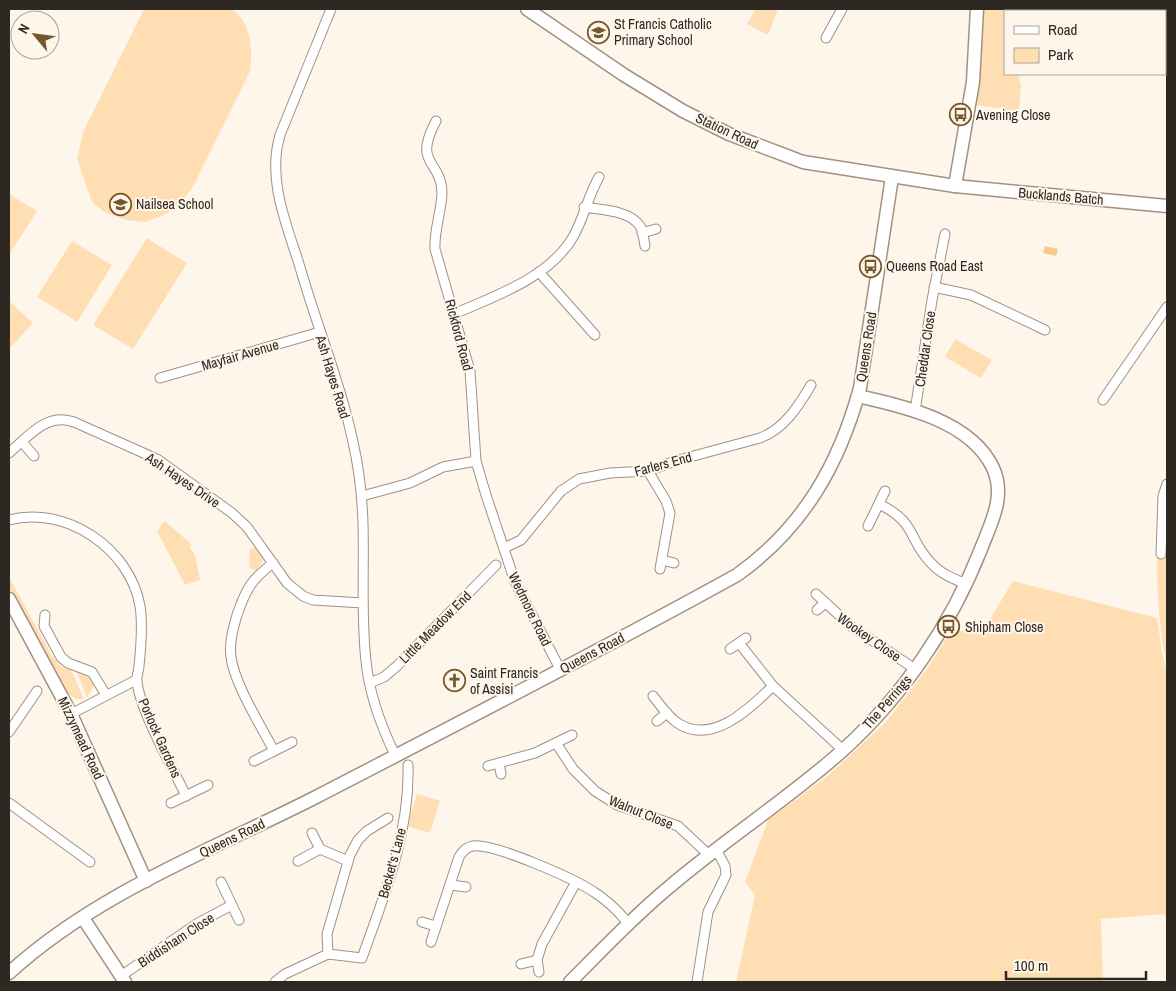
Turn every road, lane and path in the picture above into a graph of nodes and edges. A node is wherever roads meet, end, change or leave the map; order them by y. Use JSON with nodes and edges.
{"nodes":[{"id":1,"x":331,"y":9,"type":"edge"},
{"id":2,"x":526,"y":9,"type":"edge"},
{"id":3,"x":842,"y":9,"type":"edge"},
{"id":4,"x":977,"y":9,"type":"edge"},
{"id":5,"x":826,"y":38,"type":"dead end"},
{"id":6,"x":425,"y":121,"type":"dead end"},
{"id":7,"x":600,"y":177,"type":"dead end"},
{"id":8,"x":892,"y":177,"type":"junction"},
{"id":9,"x":955,"y":186,"type":"junction"},
{"id":10,"x":1167,"y":206,"type":"edge"},
{"id":11,"x":584,"y":207,"type":"junction"},
{"id":12,"x":656,"y":230,"type":"dead end"},
{"id":13,"x":642,"y":233,"type":"junction"},
{"id":14,"x":945,"y":234,"type":"dead end"},
{"id":15,"x":645,"y":246,"type":"dead end"},
{"id":16,"x":539,"y":272,"type":"junction"},
{"id":17,"x":934,"y":287,"type":"junction"},
{"id":18,"x":1167,"y":307,"type":"edge"},
{"id":19,"x":454,"y":314,"type":"junction"},
{"id":20,"x":1045,"y":330,"type":"dead end"},
{"id":21,"x":320,"y":332,"type":"junction"},
{"id":22,"x":595,"y":335,"type":"dead end"},
{"id":23,"x":160,"y":378,"type":"dead end"},
{"id":24,"x":811,"y":385,"type":"dead end"},
{"id":25,"x":858,"y":396,"type":"junction"},
{"id":26,"x":1103,"y":400,"type":"dead end"},
{"id":27,"x":915,"y":411,"type":"junction"},
{"id":28,"x":22,"y":442,"type":"junction"},
{"id":29,"x":9,"y":453,"type":"edge"},
{"id":30,"x":34,"y":456,"type":"dead end"},
{"id":31,"x":476,"y":461,"type":"junction"},
{"id":32,"x":648,"y":471,"type":"junction"},
{"id":33,"x":1167,"y":484,"type":"edge"},
{"id":34,"x":885,"y":491,"type":"dead end"},
{"id":35,"x":362,"y":496,"type":"junction"},
{"id":36,"x":879,"y":504,"type":"junction"},
{"id":37,"x":9,"y":520,"type":"edge"},
{"id":38,"x":868,"y":526,"type":"dead end"},
{"id":39,"x":504,"y":548,"type":"junction"},
{"id":40,"x":1161,"y":554,"type":"dead end"},
{"id":41,"x":662,"y":560,"type":"junction"},
{"id":42,"x":273,"y":563,"type":"junction"},
{"id":43,"x":674,"y":563,"type":"dead end"},
{"id":44,"x":496,"y":565,"type":"dead end"},
{"id":45,"x":660,"y":569,"type":"dead end"},
{"id":46,"x":966,"y":584,"type":"junction"},
{"id":47,"x":816,"y":594,"type":"dead end"},
{"id":48,"x":9,"y":599,"type":"edge"},
{"id":49,"x":363,"y":603,"type":"junction"},
{"id":50,"x":825,"y":603,"type":"junction"},
{"id":51,"x":818,"y":610,"type":"dead end"},
{"id":52,"x":45,"y":615,"type":"dead end"},
{"id":53,"x":730,"y":649,"type":"dead end"},
{"id":54,"x":560,"y":669,"type":"junction"},
{"id":55,"x":915,"y":669,"type":"junction"},
{"id":56,"x":136,"y":680,"type":"junction"},
{"id":57,"x":370,"y":682,"type":"junction"},
{"id":58,"x":772,"y":686,"type":"junction"},
{"id":59,"x":106,"y":696,"type":"junction"},
{"id":60,"x":653,"y":696,"type":"dead end"},
{"id":61,"x":37,"y":697,"type":"dead end"},
{"id":62,"x":667,"y":713,"type":"junction"},
{"id":63,"x":71,"y":714,"type":"junction"},
{"id":64,"x":657,"y":721,"type":"dead end"},
{"id":65,"x":9,"y":732,"type":"edge"},
{"id":66,"x":572,"y":735,"type":"dead end"},
{"id":67,"x":292,"y":742,"type":"dead end"},
{"id":68,"x":556,"y":743,"type":"junction"},
{"id":69,"x":843,"y":750,"type":"junction"},
{"id":70,"x":274,"y":751,"type":"junction"},
{"id":71,"x":395,"y":755,"type":"junction"},
{"id":72,"x":254,"y":762,"type":"dead end"},
{"id":73,"x":498,"y":763,"type":"junction"},
{"id":74,"x":408,"y":766,"type":"dead end"},
{"id":75,"x":488,"y":766,"type":"dead end"},
{"id":76,"x":501,"y":774,"type":"dead end"},
{"id":77,"x":208,"y":785,"type":"dead end"},
{"id":78,"x":186,"y":796,"type":"junction"},
{"id":79,"x":9,"y":803,"type":"edge"},
{"id":80,"x":171,"y":803,"type":"dead end"},
{"id":81,"x":385,"y":823,"type":"dead end"},
{"id":82,"x":312,"y":833,"type":"dead end"},
{"id":83,"x":320,"y":849,"type":"junction"},
{"id":84,"x":712,"y":852,"type":"junction"},
{"id":85,"x":298,"y":861,"type":"dead end"},
{"id":86,"x":348,"y":861,"type":"junction"},
{"id":87,"x":90,"y":862,"type":"dead end"},
{"id":88,"x":146,"y":880,"type":"junction"},
{"id":89,"x":221,"y":882,"type":"dead end"},
{"id":90,"x":576,"y":882,"type":"junction"},
{"id":91,"x":451,"y":885,"type":"junction"},
{"id":92,"x":466,"y":887,"type":"dead end"},
{"id":93,"x":232,"y":905,"type":"junction"},
{"id":94,"x":83,"y":918,"type":"junction"},
{"id":95,"x":239,"y":920,"type":"dead end"},
{"id":96,"x":422,"y":922,"type":"dead end"},
{"id":97,"x":628,"y":923,"type":"junction"},
{"id":98,"x":435,"y":926,"type":"junction"},
{"id":99,"x":431,"y":942,"type":"dead end"},
{"id":100,"x":328,"y":954,"type":"junction"},
{"id":101,"x":537,"y":960,"type":"junction"},
{"id":102,"x":521,"y":964,"type":"dead end"},
{"id":103,"x":540,"y":972,"type":"dead end"},
{"id":104,"x":9,"y":973,"type":"edge"},
{"id":105,"x":123,"y":981,"type":"edge"},
{"id":106,"x":274,"y":982,"type":"edge"},
{"id":107,"x":570,"y":982,"type":"edge"},
{"id":108,"x":696,"y":982,"type":"edge"}],
"edges":[{"from":1,"to":21,"type":"street","name":"Ash Hayes Road"},
{"from":2,"to":8,"type":"street","name":"Station Road"},
{"from":3,"to":5,"type":"street"},
{"from":4,"to":9,"type":"street"},
{"from":6,"to":19,"type":"street","name":"Rickford Road"},
{"from":7,"to":11,"type":"street"},
{"from":8,"to":9,"type":"street","name":"Station Road"},
{"from":8,"to":25,"type":"street","name":"Queens Road"},
{"from":9,"to":10,"type":"street","name":"Bucklands Batch"},
{"from":11,"to":13,"type":"street"},
{"from":11,"to":16,"type":"street"},
{"from":12,"to":13,"type":"street"},
{"from":13,"to":15,"type":"street"},
{"from":14,"to":17,"type":"street","name":"Cheddar Close"},
{"from":16,"to":19,"type":"street"},
{"from":16,"to":22,"type":"street"},
{"from":17,"to":20,"type":"street"},
{"from":17,"to":27,"type":"street","name":"Cheddar Close"},
{"from":18,"to":26,"type":"street"},
{"from":19,"to":31,"type":"street","name":"Rickford Road"},
{"from":21,"to":23,"type":"street","name":"Mayfair Avenue"},
{"from":21,"to":35,"type":"street","name":"Ash Hayes Road"},
{"from":24,"to":32,"type":"street","name":"Farlers End"},
{"from":25,"to":27,"type":"street","name":"The Perrings"},
{"from":25,"to":54,"type":"street","name":"Queens Road"},
{"from":27,"to":46,"type":"street","name":"The Perrings"},
{"from":28,"to":29,"type":"street","name":"Ash Hayes Drive"},
{"from":28,"to":30,"type":"street"},
{"from":28,"to":42,"type":"street","name":"Ash Hayes Drive"},
{"from":31,"to":35,"type":"street"},
{"from":31,"to":39,"type":"street","name":"Rickford Road"},
{"from":32,"to":39,"type":"street","name":"Farlers End"},
{"from":32,"to":41,"type":"street"},
{"from":33,"to":40,"type":"street"},
{"from":34,"to":36,"type":"street"},
{"from":35,"to":49,"type":"street","name":"Ash Hayes Road"},
{"from":36,"to":38,"type":"street"},
{"from":36,"to":46,"type":"street"},
{"from":37,"to":56,"type":"street","name":"Porlock Gardens"},
{"from":39,"to":54,"type":"street","name":"Wedmore Road"},
{"from":41,"to":43,"type":"street"},
{"from":41,"to":45,"type":"street"},
{"from":42,"to":49,"type":"street","name":"Ash Hayes Drive"},
{"from":42,"to":70,"type":"street"},
{"from":44,"to":57,"type":"street","name":"Little Meadow End"},
{"from":46,"to":55,"type":"street","name":"The Perrings"},
{"from":47,"to":50,"type":"street","name":"Wookey Close"},
{"from":48,"to":63,"type":"street","name":"Mizzymead Road"},
{"from":49,"to":57,"type":"street","name":"Ash Hayes Road"},
{"from":50,"to":51,"type":"street","name":"Wookey Close"},
{"from":50,"to":55,"type":"street","name":"Wookey Close"},
{"from":52,"to":59,"type":"street"},
{"from":53,"to":58,"type":"street"},
{"from":54,"to":71,"type":"street","name":"Queens Road"},
{"from":55,"to":69,"type":"street","name":"The Perrings"},
{"from":56,"to":59,"type":"street","name":"Porlock Gardens"},
{"from":56,"to":78,"type":"street","name":"Porlock Gardens"},
{"from":57,"to":71,"type":"street","name":"Ash Hayes Road"},
{"from":58,"to":62,"type":"street"},
{"from":58,"to":69,"type":"street"},
{"from":59,"to":63,"type":"street","name":"Porlock Gardens"},
{"from":60,"to":62,"type":"street"},
{"from":61,"to":65,"type":"street"},
{"from":62,"to":64,"type":"street"},
{"from":63,"to":88,"type":"street","name":"Mizzymead Road"},
{"from":66,"to":68,"type":"street"},
{"from":67,"to":70,"type":"street"},
{"from":68,"to":73,"type":"street"},
{"from":68,"to":84,"type":"street","name":"Walnut Close"},
{"from":69,"to":84,"type":"street","name":"The Perrings"},
{"from":70,"to":72,"type":"street"},
{"from":71,"to":88,"type":"street","name":"Queens Road"},
{"from":73,"to":75,"type":"street"},
{"from":73,"to":76,"type":"street"},
{"from":74,"to":100,"type":"street","name":"Becket's Lane"},
{"from":77,"to":78,"type":"street","name":"Porlock Gardens"},
{"from":78,"to":80,"type":"street","name":"Porlock Gardens"},
{"from":79,"to":87,"type":"street"},
{"from":81,"to":86,"type":"street"},
{"from":82,"to":83,"type":"street"},
{"from":83,"to":85,"type":"street"},
{"from":83,"to":86,"type":"street"},
{"from":84,"to":97,"type":"street","name":"The Perrings"},
{"from":84,"to":108,"type":"street"},
{"from":86,"to":100,"type":"street"},
{"from":88,"to":94,"type":"street","name":"Queens Road"},
{"from":89,"to":93,"type":"street"},
{"from":90,"to":91,"type":"street"},
{"from":90,"to":97,"type":"street"},
{"from":90,"to":101,"type":"street"},
{"from":91,"to":92,"type":"street"},
{"from":91,"to":98,"type":"street"},
{"from":93,"to":95,"type":"street"},
{"from":93,"to":105,"type":"street","name":"Biddisham Close"},
{"from":94,"to":104,"type":"street","name":"Queens Road"},
{"from":94,"to":105,"type":"street"},
{"from":96,"to":98,"type":"street"},
{"from":97,"to":107,"type":"street","name":"The Perrings"},
{"from":98,"to":99,"type":"street"},
{"from":100,"to":106,"type":"street"},
{"from":101,"to":102,"type":"street"},
{"from":101,"to":103,"type":"street"}]}
